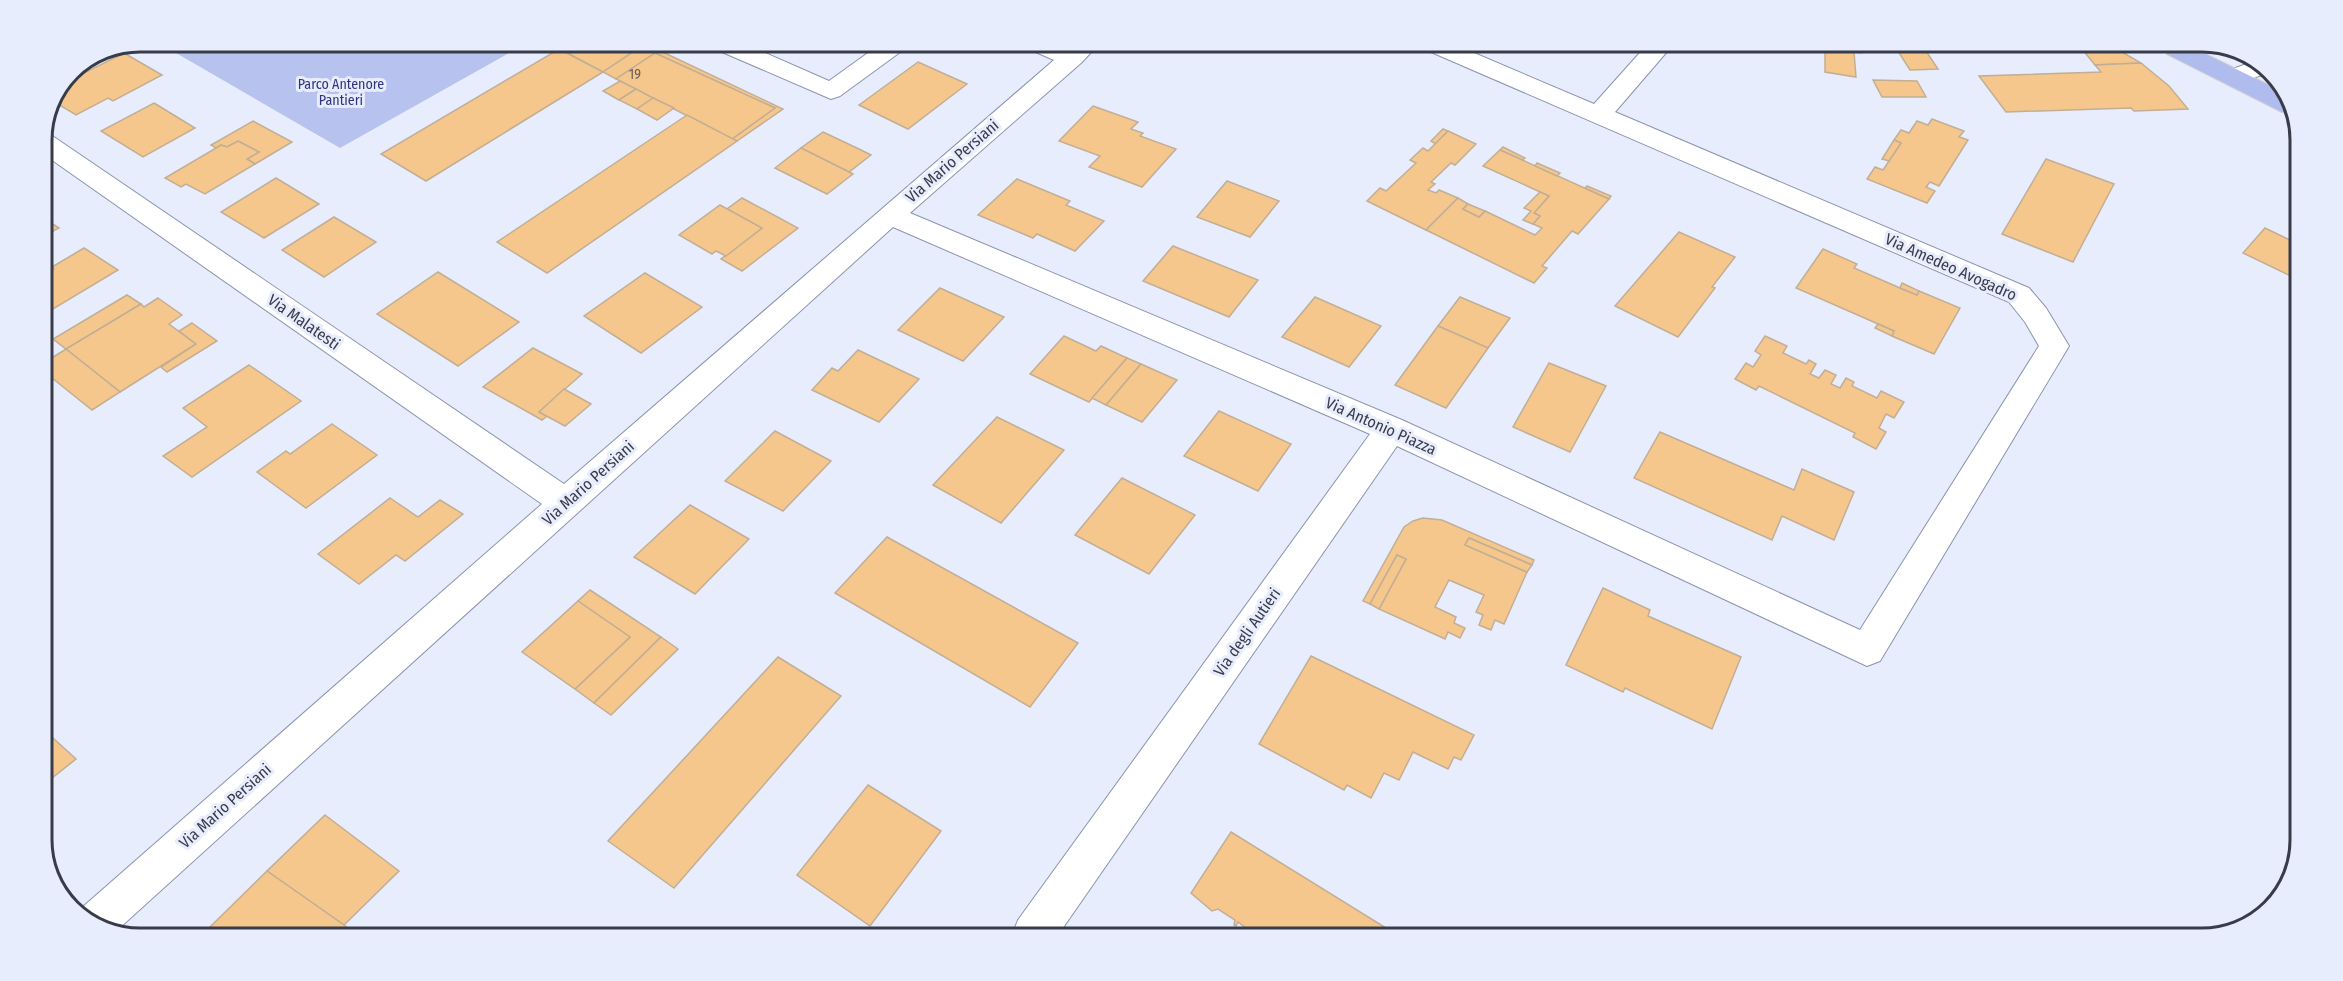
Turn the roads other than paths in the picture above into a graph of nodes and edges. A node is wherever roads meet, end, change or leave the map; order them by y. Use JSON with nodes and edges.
{"nodes":[{"id":1,"x":742,"y":52,"type":"edge"},
{"id":2,"x":884,"y":52,"type":"edge"},
{"id":3,"x":1079,"y":52,"type":"edge"},
{"id":4,"x":1454,"y":52,"type":"edge"},
{"id":5,"x":1655,"y":52,"type":"edge"},
{"id":6,"x":2182,"y":52,"type":"edge"},
{"id":7,"x":2255,"y":70,"type":"edge"},
{"id":8,"x":2233,"y":77,"type":"junction"},
{"id":9,"x":2281,"y":101,"type":"edge"},
{"id":10,"x":1598,"y":115,"type":"junction"},
{"id":11,"x":53,"y":149,"type":"edge"},
{"id":12,"x":890,"y":216,"type":"junction"},
{"id":13,"x":1391,"y":429,"type":"junction"},
{"id":14,"x":566,"y":503,"type":"junction"},
{"id":15,"x":1867,"y":650,"type":"joint"},
{"id":16,"x":99,"y":918,"type":"edge"},
{"id":17,"x":1038,"y":928,"type":"edge"}],
"edges":[{"from":1,"to":2,"type":"street"},
{"from":3,"to":12,"type":"street","name":"Via Mario Persiani"},
{"from":4,"to":10,"type":"street","name":"Via Amedeo Avogadro"},
{"from":5,"to":10,"type":"street"},
{"from":6,"to":8,"type":"main road"},
{"from":7,"to":8,"type":"street"},
{"from":8,"to":9,"type":"main road"},
{"from":10,"to":15,"type":"street","name":"Via Amedeo Avogadro"},
{"from":11,"to":14,"type":"street","name":"Via Malatesti"},
{"from":12,"to":13,"type":"street","name":"Via Antonio Piazza"},
{"from":12,"to":14,"type":"street","name":"Via Mario Persiani"},
{"from":13,"to":15,"type":"street","name":"Via Antonio Piazza"},
{"from":13,"to":17,"type":"street","name":"Via degli Autieri"},
{"from":14,"to":16,"type":"street","name":"Via Mario Persiani"}]}
